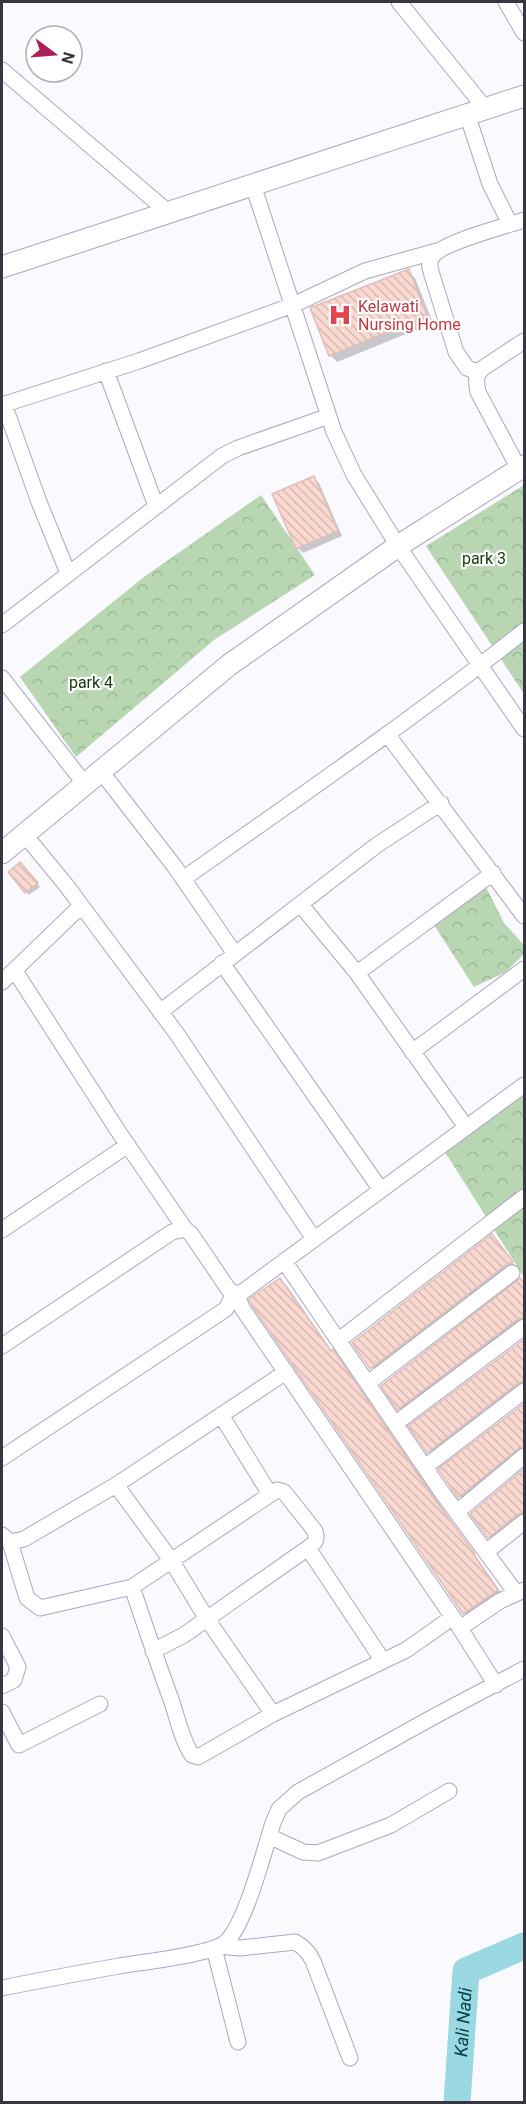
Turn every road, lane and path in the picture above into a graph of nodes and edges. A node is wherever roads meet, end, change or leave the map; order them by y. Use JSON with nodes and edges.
{"nodes":[{"id":1,"x":399,"y":2,"type":"edge"},
{"id":2,"x":506,"y":2,"type":"edge"},
{"id":3,"x":525,"y":33,"type":"edge"},
{"id":4,"x":2,"y":70,"type":"edge"},
{"id":5,"x":525,"y":96,"type":"edge"},
{"id":6,"x":476,"y":111,"type":"junction"},
{"id":7,"x":253,"y":185,"type":"junction"},
{"id":8,"x":168,"y":212,"type":"junction"},
{"id":9,"x":521,"y":222,"type":"edge"},
{"id":10,"x":437,"y":251,"type":"junction"},
{"id":11,"x":2,"y":267,"type":"edge"},
{"id":12,"x":292,"y":306,"type":"junction"},
{"id":13,"x":525,"y":341,"type":"edge"},
{"id":14,"x":106,"y":371,"type":"junction"},
{"id":15,"x":478,"y":372,"type":"junction"},
{"id":16,"x":3,"y":404,"type":"edge"},
{"id":17,"x":329,"y":416,"type":"junction"},
{"id":18,"x":522,"y":468,"type":"edge"},
{"id":19,"x":156,"y":506,"type":"junction"},
{"id":20,"x":398,"y":546,"type":"junction"},
{"id":21,"x":68,"y":573,"type":"junction"},
{"id":22,"x":2,"y":625,"type":"edge"},
{"id":23,"x":525,"y":631,"type":"edge"},
{"id":24,"x":481,"y":666,"type":"junction"},
{"id":25,"x":2,"y":678,"type":"edge"},
{"id":26,"x":525,"y":729,"type":"edge"},
{"id":27,"x":387,"y":734,"type":"junction"},
{"id":28,"x":100,"y":770,"type":"junction"},
{"id":29,"x":84,"y":783,"type":"junction"},
{"id":30,"x":441,"y":803,"type":"junction"},
{"id":31,"x":24,"y":834,"type":"junction"},
{"id":32,"x":2,"y":853,"type":"edge"},
{"id":33,"x":493,"y":873,"type":"junction"},
{"id":34,"x":183,"y":879,"type":"junction"},
{"id":35,"x":300,"y":904,"type":"junction"},
{"id":36,"x":81,"y":906,"type":"junction"},
{"id":37,"x":525,"y":916,"type":"edge"},
{"id":38,"x":229,"y":958,"type":"junction"},
{"id":39,"x":525,"y":969,"type":"edge"},
{"id":40,"x":15,"y":970,"type":"junction"},
{"id":41,"x":357,"y":973,"type":"junction"},
{"id":42,"x":2,"y":981,"type":"edge"},
{"id":43,"x":160,"y":1012,"type":"junction"},
{"id":44,"x":412,"y":1052,"type":"junction"},
{"id":45,"x":523,"y":1088,"type":"edge"},
{"id":46,"x":466,"y":1127,"type":"junction"},
{"id":47,"x":128,"y":1145,"type":"junction"},
{"id":48,"x":381,"y":1190,"type":"junction"},
{"id":49,"x":525,"y":1197,"type":"edge"},
{"id":50,"x":185,"y":1229,"type":"junction"},
{"id":51,"x":2,"y":1230,"type":"edge"},
{"id":52,"x":314,"y":1239,"type":"junction"},
{"id":53,"x":284,"y":1261,"type":"junction"},
{"id":54,"x":513,"y":1273,"type":"dead end"},
{"id":55,"x":235,"y":1294,"type":"junction"},
{"id":56,"x":525,"y":1326,"type":"edge"},
{"id":57,"x":339,"y":1340,"type":"junction"},
{"id":58,"x":2,"y":1346,"type":"edge"},
{"id":59,"x":286,"y":1372,"type":"junction"},
{"id":60,"x":368,"y":1383,"type":"junction"},
{"id":61,"x":525,"y":1391,"type":"edge"},
{"id":62,"x":221,"y":1415,"type":"junction"},
{"id":63,"x":396,"y":1423,"type":"junction"},
{"id":64,"x":525,"y":1456,"type":"edge"},
{"id":65,"x":2,"y":1458,"type":"edge"},
{"id":66,"x":425,"y":1467,"type":"junction"},
{"id":67,"x":116,"y":1485,"type":"junction"},
{"id":68,"x":271,"y":1492,"type":"junction"},
{"id":69,"x":457,"y":1512,"type":"junction"},
{"id":70,"x":525,"y":1522,"type":"edge"},
{"id":71,"x":6,"y":1539,"type":"edge"},
{"id":72,"x":308,"y":1548,"type":"junction"},
{"id":73,"x":486,"y":1552,"type":"junction"},
{"id":74,"x":171,"y":1560,"type":"junction"},
{"id":75,"x":132,"y":1587,"type":"junction"},
{"id":76,"x":520,"y":1592,"type":"edge"},
{"id":77,"x":207,"y":1618,"type":"junction"},
{"id":78,"x":457,"y":1623,"type":"junction"},
{"id":79,"x":2,"y":1636,"type":"edge"},
{"id":80,"x":153,"y":1651,"type":"junction"},
{"id":81,"x":383,"y":1661,"type":"junction"},
{"id":82,"x":525,"y":1670,"type":"edge"},
{"id":83,"x":496,"y":1685,"type":"junction"},
{"id":84,"x":2,"y":1686,"type":"edge"},
{"id":85,"x":100,"y":1704,"type":"dead end"},
{"id":86,"x":2,"y":1712,"type":"edge"},
{"id":87,"x":273,"y":1714,"type":"junction"},
{"id":88,"x":449,"y":1791,"type":"dead end"},
{"id":89,"x":269,"y":1836,"type":"junction"},
{"id":90,"x":216,"y":1947,"type":"junction"},
{"id":91,"x":2,"y":1988,"type":"edge"},
{"id":92,"x":238,"y":2042,"type":"dead end"},
{"id":93,"x":350,"y":2058,"type":"dead end"}],
"edges":[{"from":1,"to":6,"type":"street"},
{"from":2,"to":3,"type":"street"},
{"from":4,"to":8,"type":"street"},
{"from":5,"to":6,"type":"street"},
{"from":6,"to":7,"type":"street"},
{"from":6,"to":9,"type":"street"},
{"from":7,"to":8,"type":"street"},
{"from":7,"to":12,"type":"street"},
{"from":8,"to":11,"type":"street"},
{"from":9,"to":10,"type":"street"},
{"from":10,"to":12,"type":"street"},
{"from":10,"to":15,"type":"street"},
{"from":12,"to":14,"type":"street"},
{"from":12,"to":17,"type":"street"},
{"from":13,"to":15,"type":"street"},
{"from":14,"to":16,"type":"street"},
{"from":14,"to":19,"type":"street"},
{"from":15,"to":18,"type":"street"},
{"from":16,"to":21,"type":"street"},
{"from":17,"to":19,"type":"street"},
{"from":17,"to":20,"type":"street"},
{"from":18,"to":20,"type":"street"},
{"from":19,"to":21,"type":"street"},
{"from":20,"to":24,"type":"street"},
{"from":20,"to":28,"type":"street"},
{"from":21,"to":22,"type":"street"},
{"from":23,"to":24,"type":"street"},
{"from":24,"to":26,"type":"street"},
{"from":24,"to":27,"type":"street"},
{"from":25,"to":29,"type":"street"},
{"from":27,"to":30,"type":"street"},
{"from":27,"to":34,"type":"street"},
{"from":28,"to":29,"type":"street"},
{"from":28,"to":34,"type":"street"},
{"from":29,"to":31,"type":"street"},
{"from":30,"to":33,"type":"street"},
{"from":30,"to":35,"type":"street"},
{"from":31,"to":32,"type":"street"},
{"from":31,"to":36,"type":"street"},
{"from":33,"to":37,"type":"street"},
{"from":33,"to":41,"type":"street"},
{"from":34,"to":38,"type":"street"},
{"from":35,"to":38,"type":"street"},
{"from":35,"to":41,"type":"street"},
{"from":36,"to":40,"type":"street"},
{"from":36,"to":43,"type":"street"},
{"from":38,"to":43,"type":"street"},
{"from":38,"to":48,"type":"street"},
{"from":39,"to":44,"type":"street"},
{"from":40,"to":42,"type":"street"},
{"from":40,"to":47,"type":"street"},
{"from":41,"to":44,"type":"street"},
{"from":43,"to":52,"type":"street"},
{"from":44,"to":46,"type":"street"},
{"from":45,"to":46,"type":"street"},
{"from":46,"to":48,"type":"street"},
{"from":47,"to":50,"type":"street"},
{"from":47,"to":51,"type":"street"},
{"from":48,"to":52,"type":"street"},
{"from":49,"to":57,"type":"street"},
{"from":50,"to":55,"type":"street"},
{"from":50,"to":58,"type":"street"},
{"from":52,"to":53,"type":"street"},
{"from":53,"to":55,"type":"street"},
{"from":53,"to":57,"type":"street"},
{"from":54,"to":60,"type":"street"},
{"from":55,"to":59,"type":"street"},
{"from":55,"to":65,"type":"street"},
{"from":56,"to":63,"type":"street"},
{"from":57,"to":60,"type":"street"},
{"from":59,"to":62,"type":"street"},
{"from":59,"to":78,"type":"street"},
{"from":60,"to":63,"type":"street"},
{"from":61,"to":66,"type":"street"},
{"from":62,"to":67,"type":"street"},
{"from":62,"to":68,"type":"street"},
{"from":63,"to":66,"type":"street"},
{"from":64,"to":69,"type":"street"},
{"from":66,"to":69,"type":"street"},
{"from":67,"to":71,"type":"street"},
{"from":67,"to":74,"type":"street"},
{"from":68,"to":72,"type":"street"},
{"from":68,"to":74,"type":"street"},
{"from":69,"to":73,"type":"street"},
{"from":70,"to":73,"type":"street"},
{"from":71,"to":75,"type":"street"},
{"from":72,"to":77,"type":"street"},
{"from":72,"to":81,"type":"street"},
{"from":73,"to":76,"type":"street"},
{"from":74,"to":75,"type":"street"},
{"from":74,"to":77,"type":"street"},
{"from":75,"to":80,"type":"street"},
{"from":76,"to":78,"type":"street"},
{"from":77,"to":80,"type":"street"},
{"from":77,"to":87,"type":"street"},
{"from":78,"to":81,"type":"street"},
{"from":78,"to":83,"type":"street"},
{"from":79,"to":84,"type":"street"},
{"from":80,"to":87,"type":"street"},
{"from":81,"to":87,"type":"street"},
{"from":82,"to":83,"type":"street"},
{"from":83,"to":89,"type":"street"},
{"from":85,"to":86,"type":"street"},
{"from":88,"to":89,"type":"street"},
{"from":89,"to":90,"type":"street"},
{"from":90,"to":91,"type":"street"},
{"from":90,"to":92,"type":"street"},
{"from":90,"to":93,"type":"street"}]}
